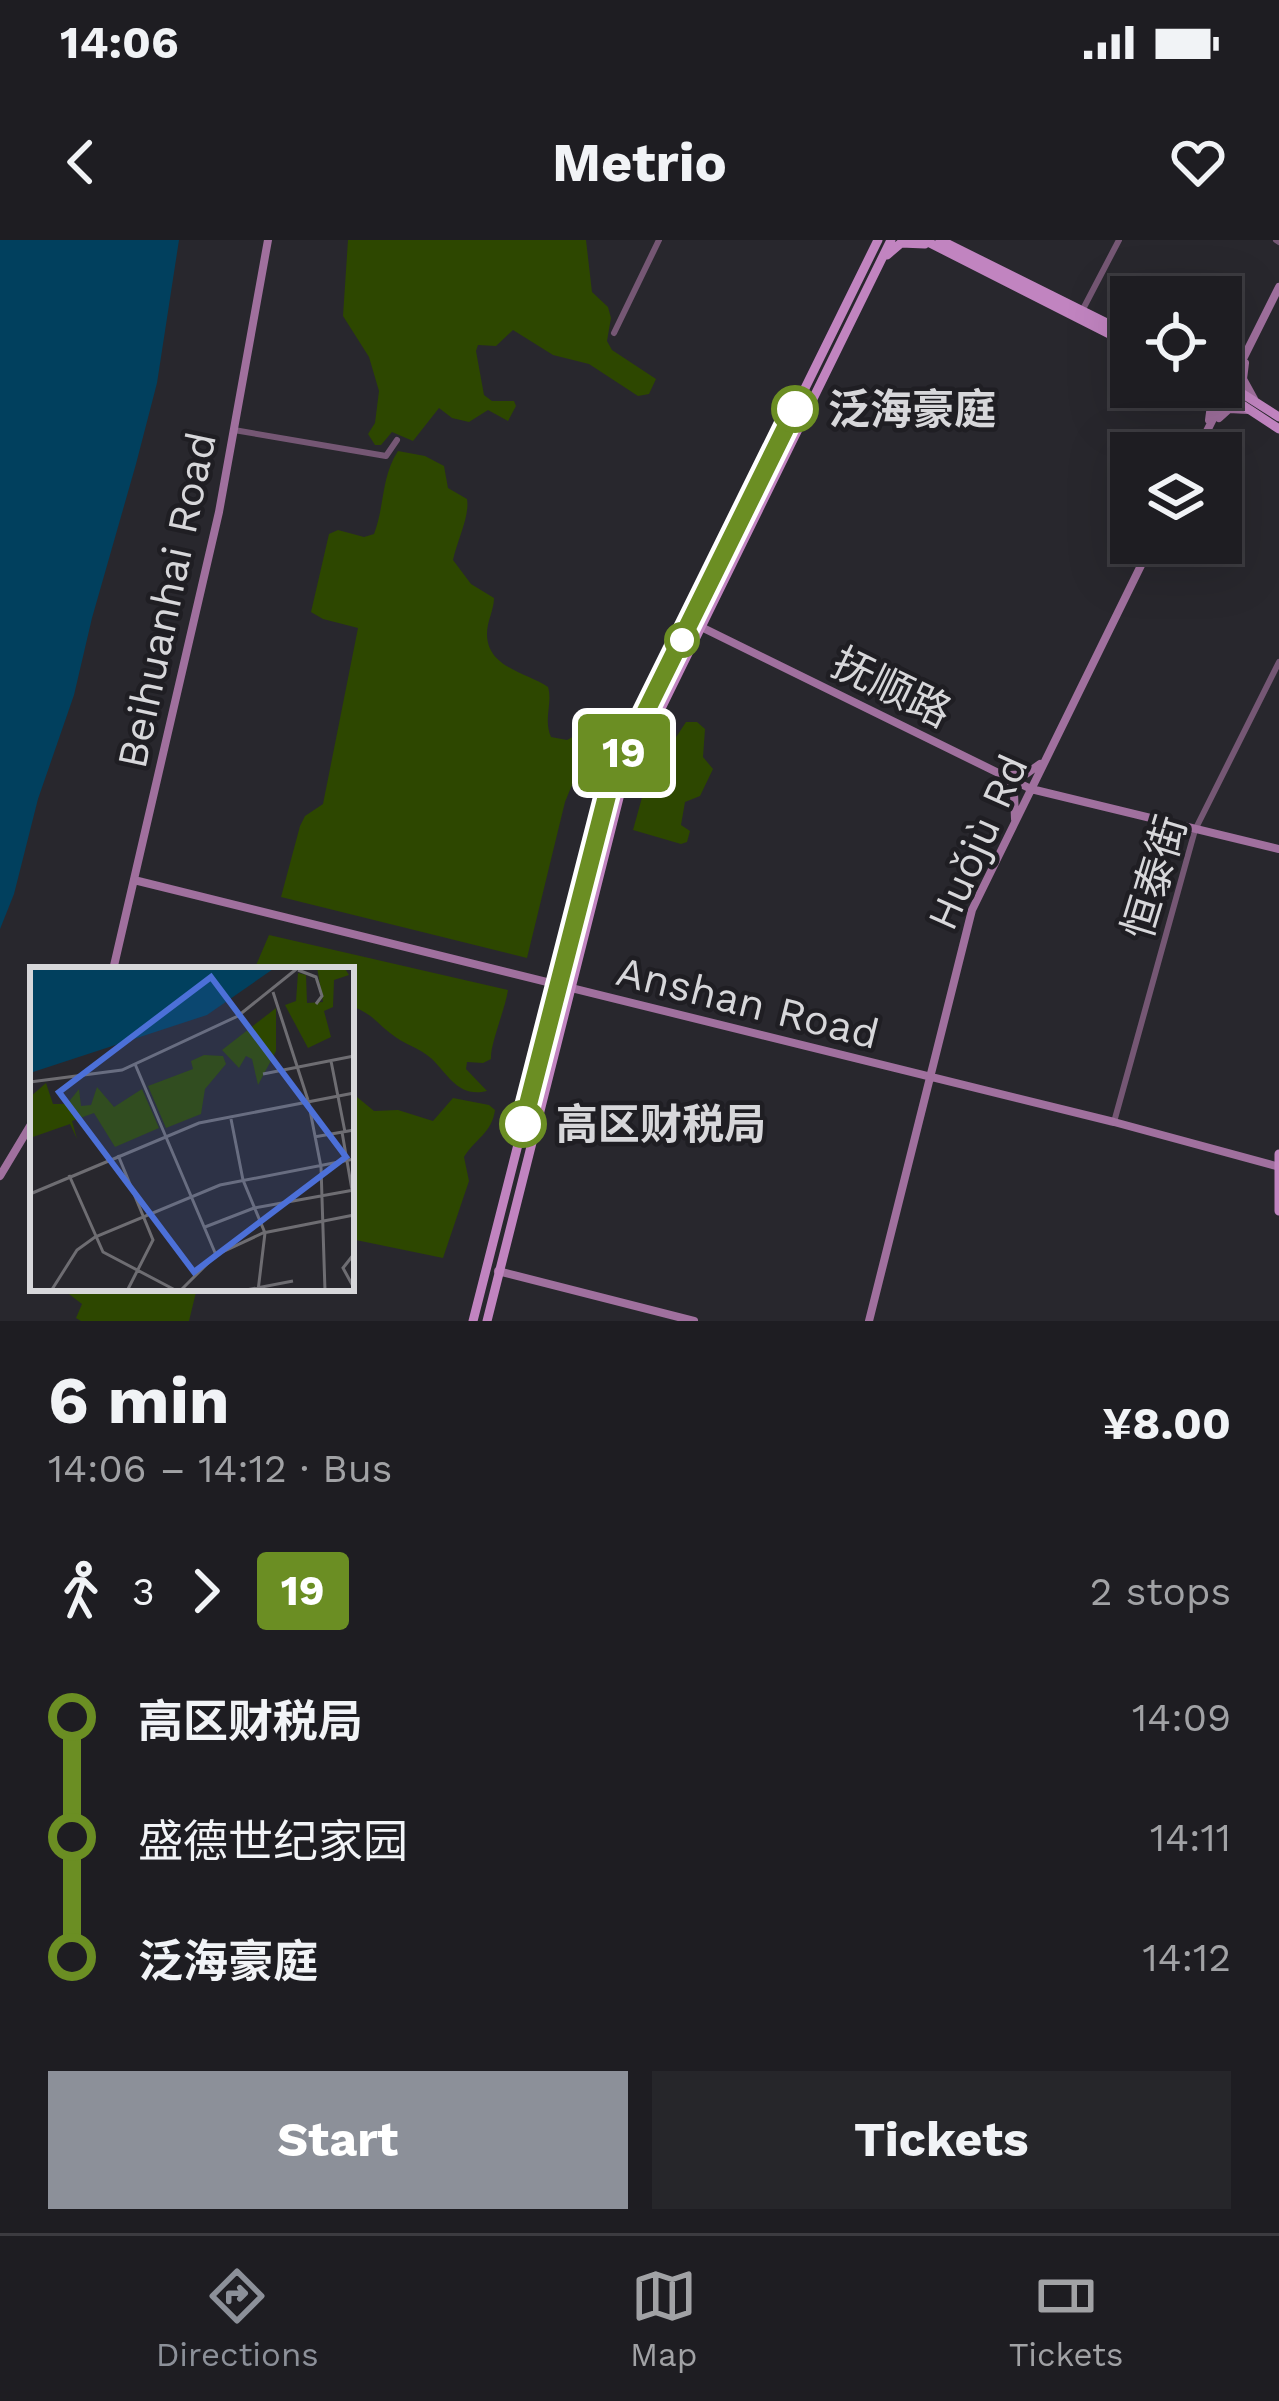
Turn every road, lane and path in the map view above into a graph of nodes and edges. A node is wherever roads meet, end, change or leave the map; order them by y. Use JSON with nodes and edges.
{"nodes":[{"id":1,"x":268,"y":240,"type":"edge"},
{"id":2,"x":659,"y":240,"type":"edge"},
{"id":3,"x":877,"y":240,"type":"edge"},
{"id":4,"x":892,"y":240,"type":"edge"},
{"id":5,"x":924,"y":240,"type":"edge"},
{"id":6,"x":1119,"y":240,"type":"edge"},
{"id":7,"x":941,"y":242,"type":"edge"},
{"id":8,"x":875,"y":261,"type":"junction"},
{"id":9,"x":1279,"y":287,"type":"edge"},
{"id":10,"x":1080,"y":315,"type":"junction"},
{"id":11,"x":1110,"y":327,"type":"edge"},
{"id":12,"x":614,"y":333,"type":"dead end"},
{"id":13,"x":1110,"y":333,"type":"edge"},
{"id":14,"x":1247,"y":352,"type":"junction"},
{"id":15,"x":1242,"y":355,"type":"edge"},
{"id":16,"x":1242,"y":360,"type":"edge"},
{"id":17,"x":1242,"y":397,"type":"edge"},
{"id":18,"x":1254,"y":405,"type":"junction"},
{"id":19,"x":1279,"y":417,"type":"edge"},
{"id":20,"x":1279,"y":429,"type":"edge"},
{"id":21,"x":234,"y":430,"type":"junction"},
{"id":22,"x":1207,"y":432,"type":"edge"},
{"id":23,"x":397,"y":440,"type":"dead end"},
{"id":24,"x":1142,"y":564,"type":"edge"},
{"id":25,"x":696,"y":624,"type":"junction"},
{"id":26,"x":1279,"y":662,"type":"edge"},
{"id":27,"x":1049,"y":752,"type":"junction"},
{"id":28,"x":997,"y":773,"type":"junction"},
{"id":29,"x":1031,"y":789,"type":"junction"},
{"id":30,"x":1015,"y":822,"type":"junction"},
{"id":31,"x":1195,"y":830,"type":"junction"},
{"id":32,"x":1279,"y":849,"type":"edge"},
{"id":33,"x":134,"y":880,"type":"junction"},
{"id":34,"x":114,"y":967,"type":"edge"},
{"id":35,"x":556,"y":986,"type":"junction"},
{"id":36,"x":571,"y":989,"type":"junction"},
{"id":37,"x":928,"y":1078,"type":"junction"},
{"id":38,"x":1114,"y":1122,"type":"junction"},
{"id":39,"x":30,"y":1126,"type":"edge"},
{"id":40,"x":1278,"y":1162,"type":"edge"},
{"id":41,"x":0,"y":1176,"type":"edge"},
{"id":42,"x":1279,"y":1211,"type":"edge"},
{"id":43,"x":486,"y":1269,"type":"junction"},
{"id":44,"x":499,"y":1272,"type":"junction"},
{"id":45,"x":473,"y":1321,"type":"edge"},
{"id":46,"x":487,"y":1321,"type":"edge"},
{"id":47,"x":694,"y":1321,"type":"edge"},
{"id":48,"x":868,"y":1321,"type":"edge"}],
"edges":[{"from":1,"to":21,"type":"main road","name":"Beihuanhai Road"},
{"from":2,"to":12,"type":"street"},
{"from":3,"to":8,"type":"main road"},
{"from":4,"to":8,"type":"main road"},
{"from":5,"to":7,"type":"main road"},
{"from":6,"to":10,"type":"street"},
{"from":7,"to":8,"type":"main road"},
{"from":7,"to":10,"type":"main road"},
{"from":8,"to":25,"type":"main road"},
{"from":9,"to":14,"type":"main road"},
{"from":10,"to":11,"type":"main road"},
{"from":10,"to":13,"type":"main road"},
{"from":14,"to":15,"type":"main road"},
{"from":14,"to":16,"type":"main road"},
{"from":14,"to":18,"type":"main road"},
{"from":17,"to":18,"type":"main road"},
{"from":18,"to":19,"type":"main road"},
{"from":18,"to":20,"type":"main road"},
{"from":18,"to":22,"type":"main road"},
{"from":21,"to":23,"type":"street"},
{"from":21,"to":33,"type":"main road","name":"Beihuanhai Road"},
{"from":24,"to":27,"type":"main road","name":"Huǒjù Rd"},
{"from":25,"to":28,"type":"main road","name":"抚顺路"},
{"from":25,"to":35,"type":"main road"},
{"from":25,"to":36,"type":"main road"},
{"from":26,"to":31,"type":"street","name":"恒泰街"},
{"from":27,"to":28,"type":"main road"},
{"from":27,"to":29,"type":"main road","name":"Huǒjù Rd"},
{"from":28,"to":29,"type":"main road","name":"抚顺路"},
{"from":28,"to":30,"type":"main road"},
{"from":29,"to":30,"type":"main road","name":"Huǒjù Rd"},
{"from":29,"to":31,"type":"main road","name":"抚顺路"},
{"from":30,"to":37,"type":"main road","name":"Huǒjù Rd"},
{"from":31,"to":32,"type":"main road","name":"抚顺路"},
{"from":31,"to":38,"type":"street","name":"恒泰街"},
{"from":33,"to":34,"type":"main road","name":"Beihuanhai Road"},
{"from":33,"to":35,"type":"main road","name":"Anshan Road"},
{"from":35,"to":36,"type":"main road","name":"Anshan Road"},
{"from":35,"to":43,"type":"main road"},
{"from":36,"to":37,"type":"main road","name":"Anshan Road"},
{"from":36,"to":44,"type":"main road"},
{"from":37,"to":38,"type":"main road","name":"Anshan Road"},
{"from":37,"to":48,"type":"main road","name":"Huǒjù Rd"},
{"from":38,"to":40,"type":"main road","name":"Anshan Road"},
{"from":39,"to":41,"type":"main road"},
{"from":40,"to":42,"type":"main road"},
{"from":43,"to":44,"type":"main road"},
{"from":43,"to":45,"type":"main road"},
{"from":44,"to":46,"type":"main road"},
{"from":44,"to":47,"type":"main road"}]}
